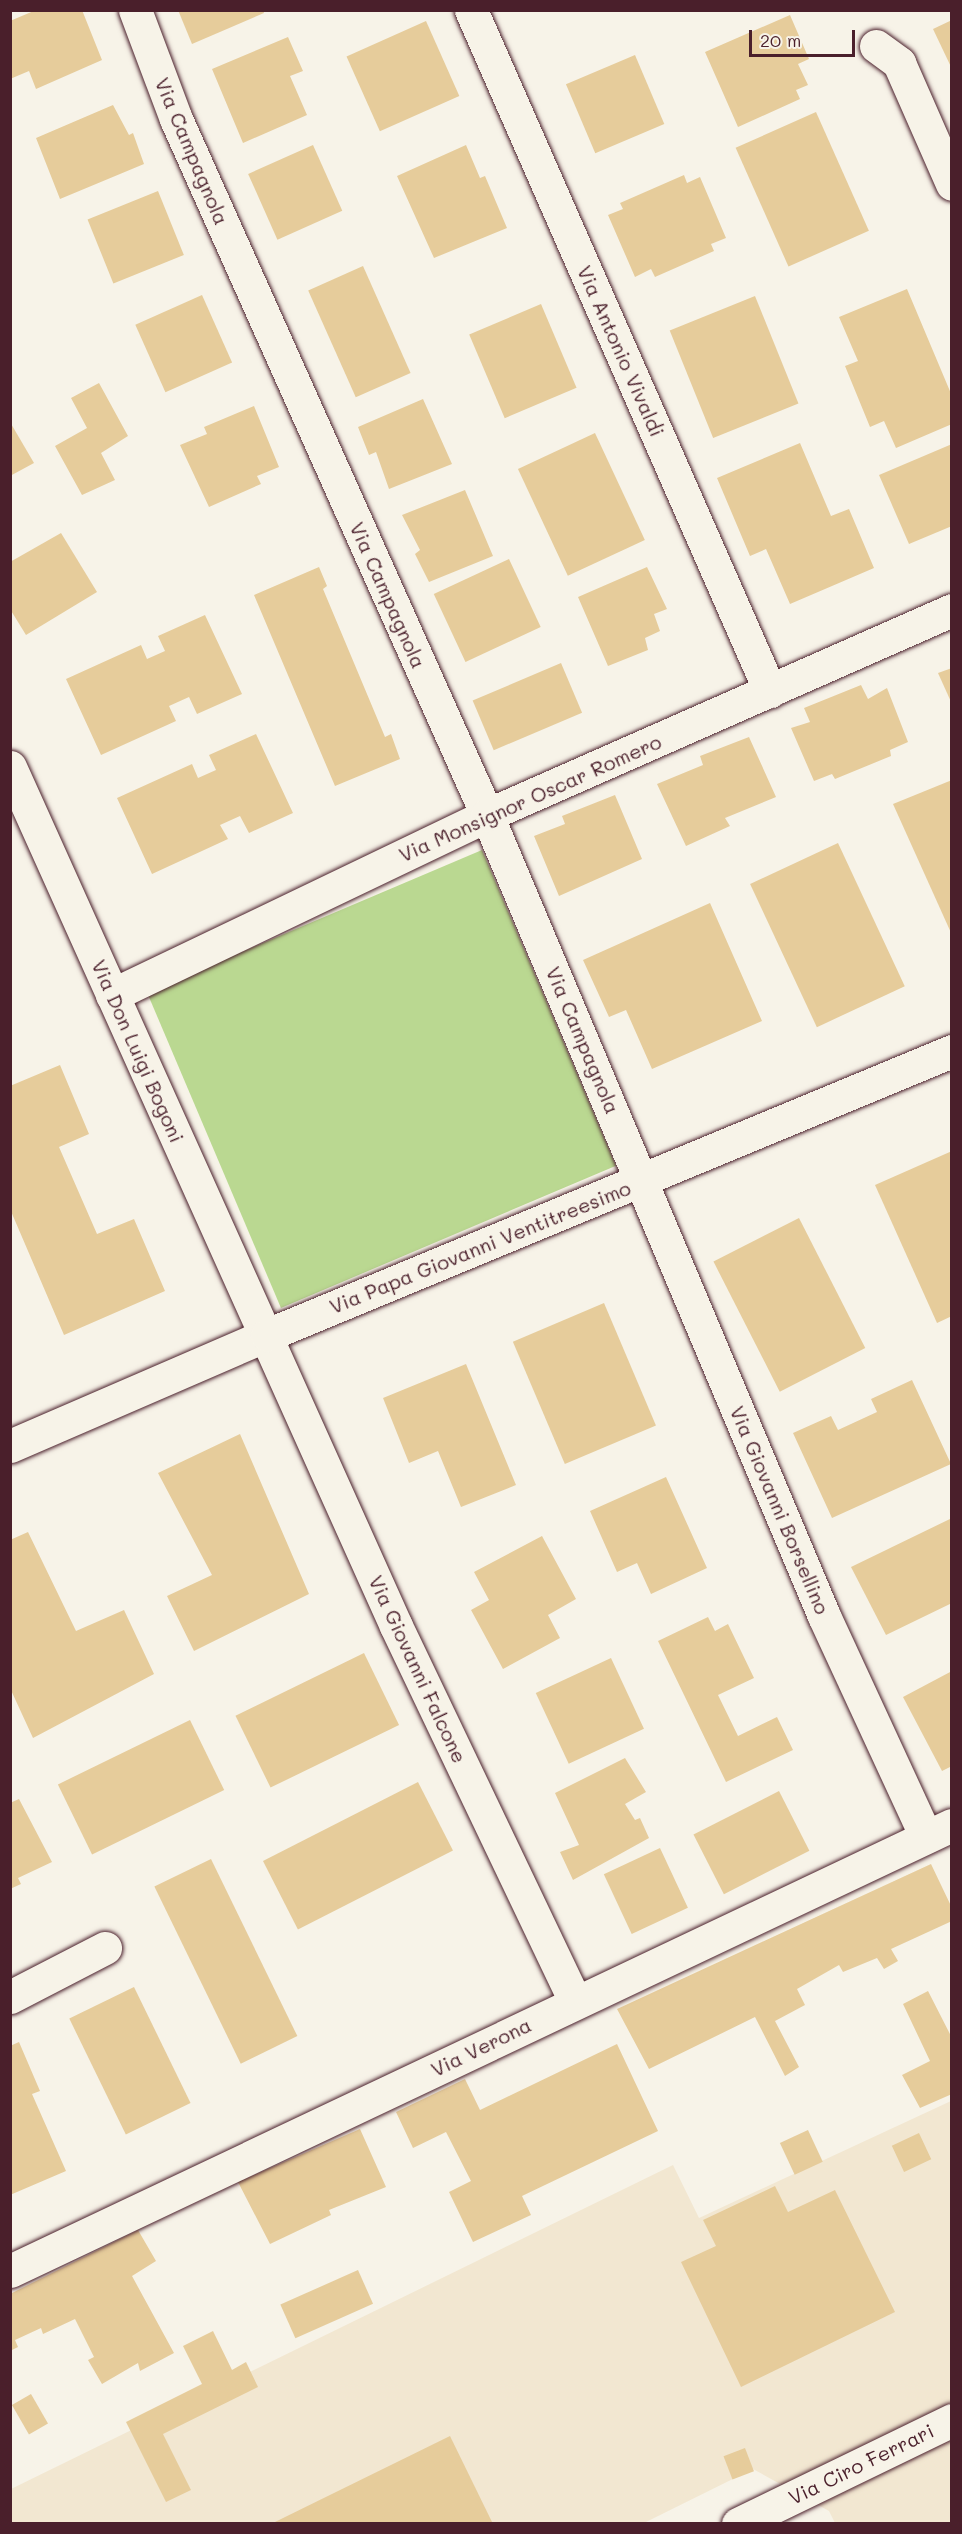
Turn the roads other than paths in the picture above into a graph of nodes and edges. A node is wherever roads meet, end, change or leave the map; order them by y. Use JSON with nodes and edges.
{"nodes":[{"id":1,"x":135,"y":10,"type":"edge"},
{"id":2,"x":471,"y":10,"type":"edge"},
{"id":3,"x":876,"y":46,"type":"dead end"},
{"id":4,"x":951,"y":184,"type":"edge"},
{"id":5,"x":951,"y":610,"type":"edge"},
{"id":6,"x":770,"y":691,"type":"junction"},
{"id":7,"x":10,"y":767,"type":"edge"},
{"id":8,"x":487,"y":815,"type":"junction"},
{"id":9,"x":112,"y":995,"type":"junction"},
{"id":10,"x":951,"y":1051,"type":"edge"},
{"id":11,"x":643,"y":1179,"type":"junction"},
{"id":12,"x":267,"y":1335,"type":"junction"},
{"id":13,"x":10,"y":1446,"type":"edge"},
{"id":14,"x":938,"y":1831,"type":"edge"},
{"id":15,"x":105,"y":1948,"type":"dead end"},
{"id":16,"x":10,"y":1997,"type":"edge"},
{"id":17,"x":575,"y":2001,"type":"junction"},
{"id":18,"x":10,"y":2271,"type":"edge"},
{"id":19,"x":951,"y":2420,"type":"edge"},
{"id":20,"x":738,"y":2523,"type":"edge"}],
"edges":[{"from":1,"to":8,"type":"street","name":"Via Campagnola"},
{"from":2,"to":6,"type":"street","name":"Via Antonio Vivaldi"},
{"from":3,"to":4,"type":"street"},
{"from":5,"to":6,"type":"street","name":"Via Monsignor Oscar Romero"},
{"from":6,"to":8,"type":"street","name":"Via Monsignor Oscar Romero"},
{"from":7,"to":9,"type":"street","name":"Via Don Luigi Bogoni"},
{"from":8,"to":9,"type":"street","name":"Via Monsignor Oscar Romero"},
{"from":8,"to":11,"type":"street","name":"Via Campagnola"},
{"from":9,"to":12,"type":"street","name":"Via Don Luigi Bogoni"},
{"from":10,"to":11,"type":"street","name":"Via Papa Giovanni Ventitreesimo"},
{"from":11,"to":12,"type":"street","name":"Via Papa Giovanni Ventitreesimo"},
{"from":11,"to":14,"type":"street","name":"Via Giovanni Borsellino"},
{"from":12,"to":13,"type":"street","name":"Via Papa Giovanni Ventitreesimo"},
{"from":12,"to":17,"type":"street","name":"Via Giovanni Falcone"},
{"from":14,"to":17,"type":"street","name":"Via Verona"},
{"from":15,"to":16,"type":"street"},
{"from":17,"to":18,"type":"street","name":"Via Verona"},
{"from":19,"to":20,"type":"street","name":"Via Ciro Ferrari"}]}
